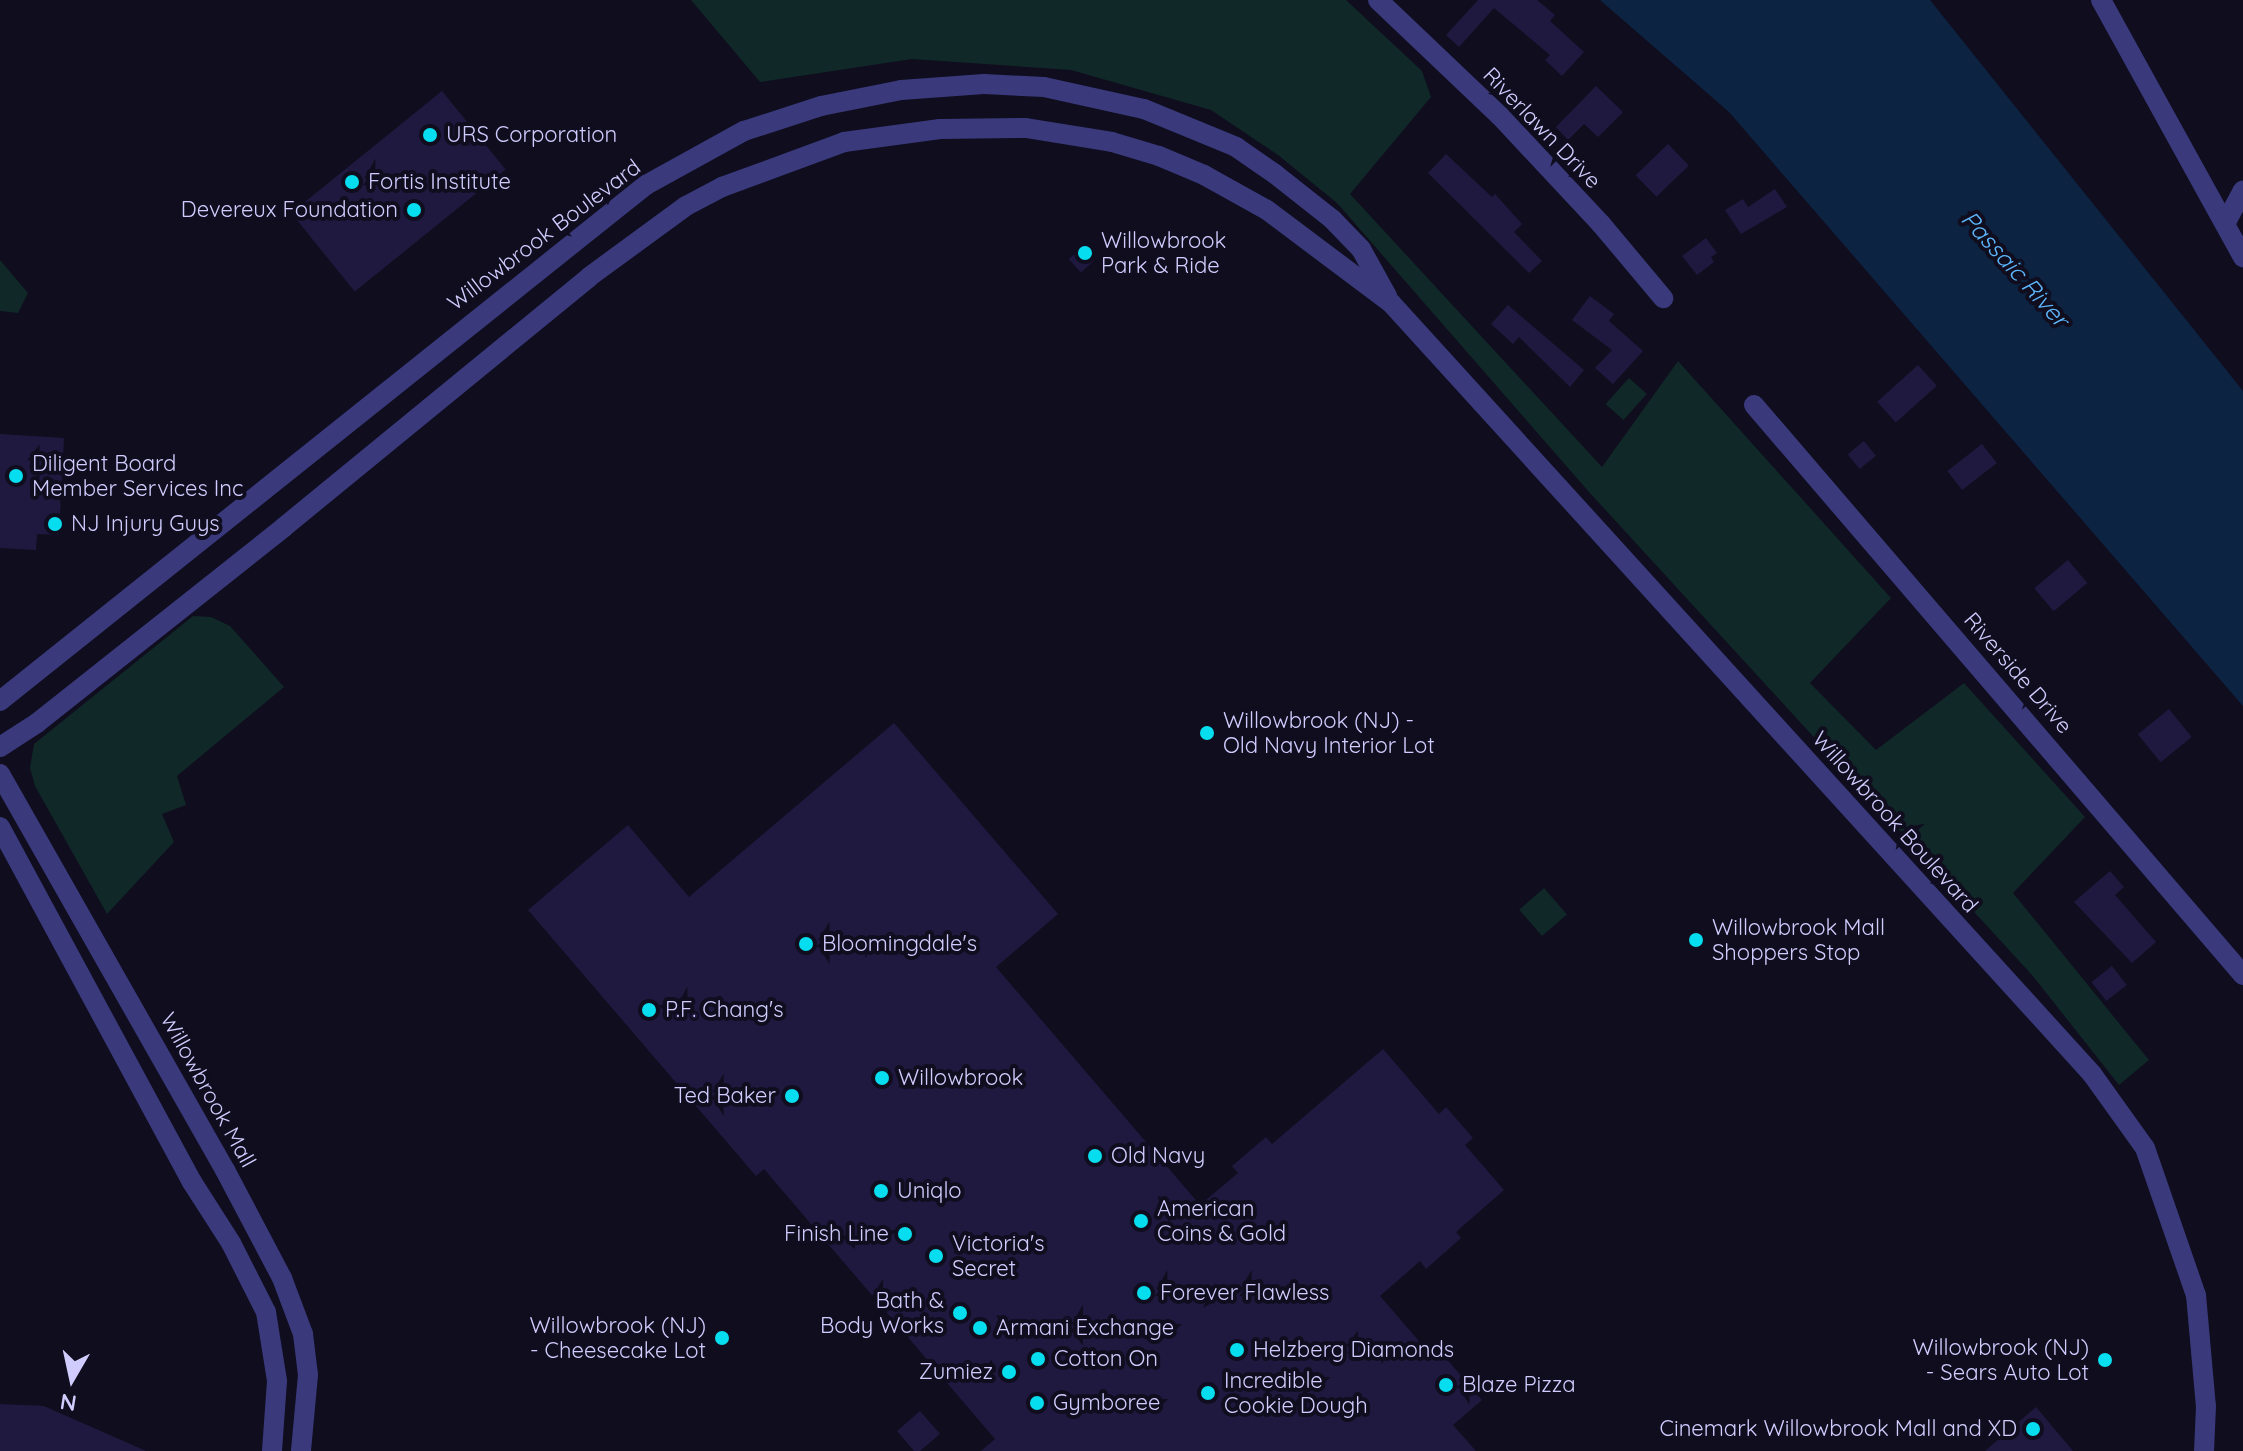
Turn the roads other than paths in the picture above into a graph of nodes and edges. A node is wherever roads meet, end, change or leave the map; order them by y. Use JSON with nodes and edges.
{"nodes":[{"id":1,"x":1378,"y":0,"type":"edge"},
{"id":2,"x":2101,"y":0,"type":"edge"},
{"id":3,"x":2243,"y":190,"type":"edge"},
{"id":4,"x":2225,"y":224,"type":"junction"},
{"id":5,"x":2243,"y":257,"type":"edge"},
{"id":6,"x":1663,"y":298,"type":"dead end"},
{"id":7,"x":1391,"y":303,"type":"junction"},
{"id":8,"x":1754,"y":405,"type":"dead end"},
{"id":9,"x":0,"y":701,"type":"edge"},
{"id":10,"x":0,"y":747,"type":"edge"},
{"id":11,"x":0,"y":774,"type":"edge"},
{"id":12,"x":0,"y":827,"type":"edge"},
{"id":13,"x":2243,"y":975,"type":"edge"},
{"id":14,"x":272,"y":1451,"type":"edge"},
{"id":15,"x":301,"y":1451,"type":"edge"},
{"id":16,"x":2204,"y":1451,"type":"edge"}],
"edges":[{"from":1,"to":6,"type":"street","name":"Riverlawn Drive"},
{"from":2,"to":4,"type":"street"},
{"from":3,"to":4,"type":"street"},
{"from":4,"to":5,"type":"street"},
{"from":7,"to":9,"type":"street","name":"Willowbrook Boulevard"},
{"from":7,"to":10,"type":"street","name":"Willowbrook Boulevard"},
{"from":7,"to":16,"type":"street","name":"Willowbrook Boulevard"},
{"from":8,"to":13,"type":"street","name":"Riverside Drive"},
{"from":11,"to":15,"type":"street","name":"Willowbrook Mall"},
{"from":12,"to":14,"type":"street"}]}
